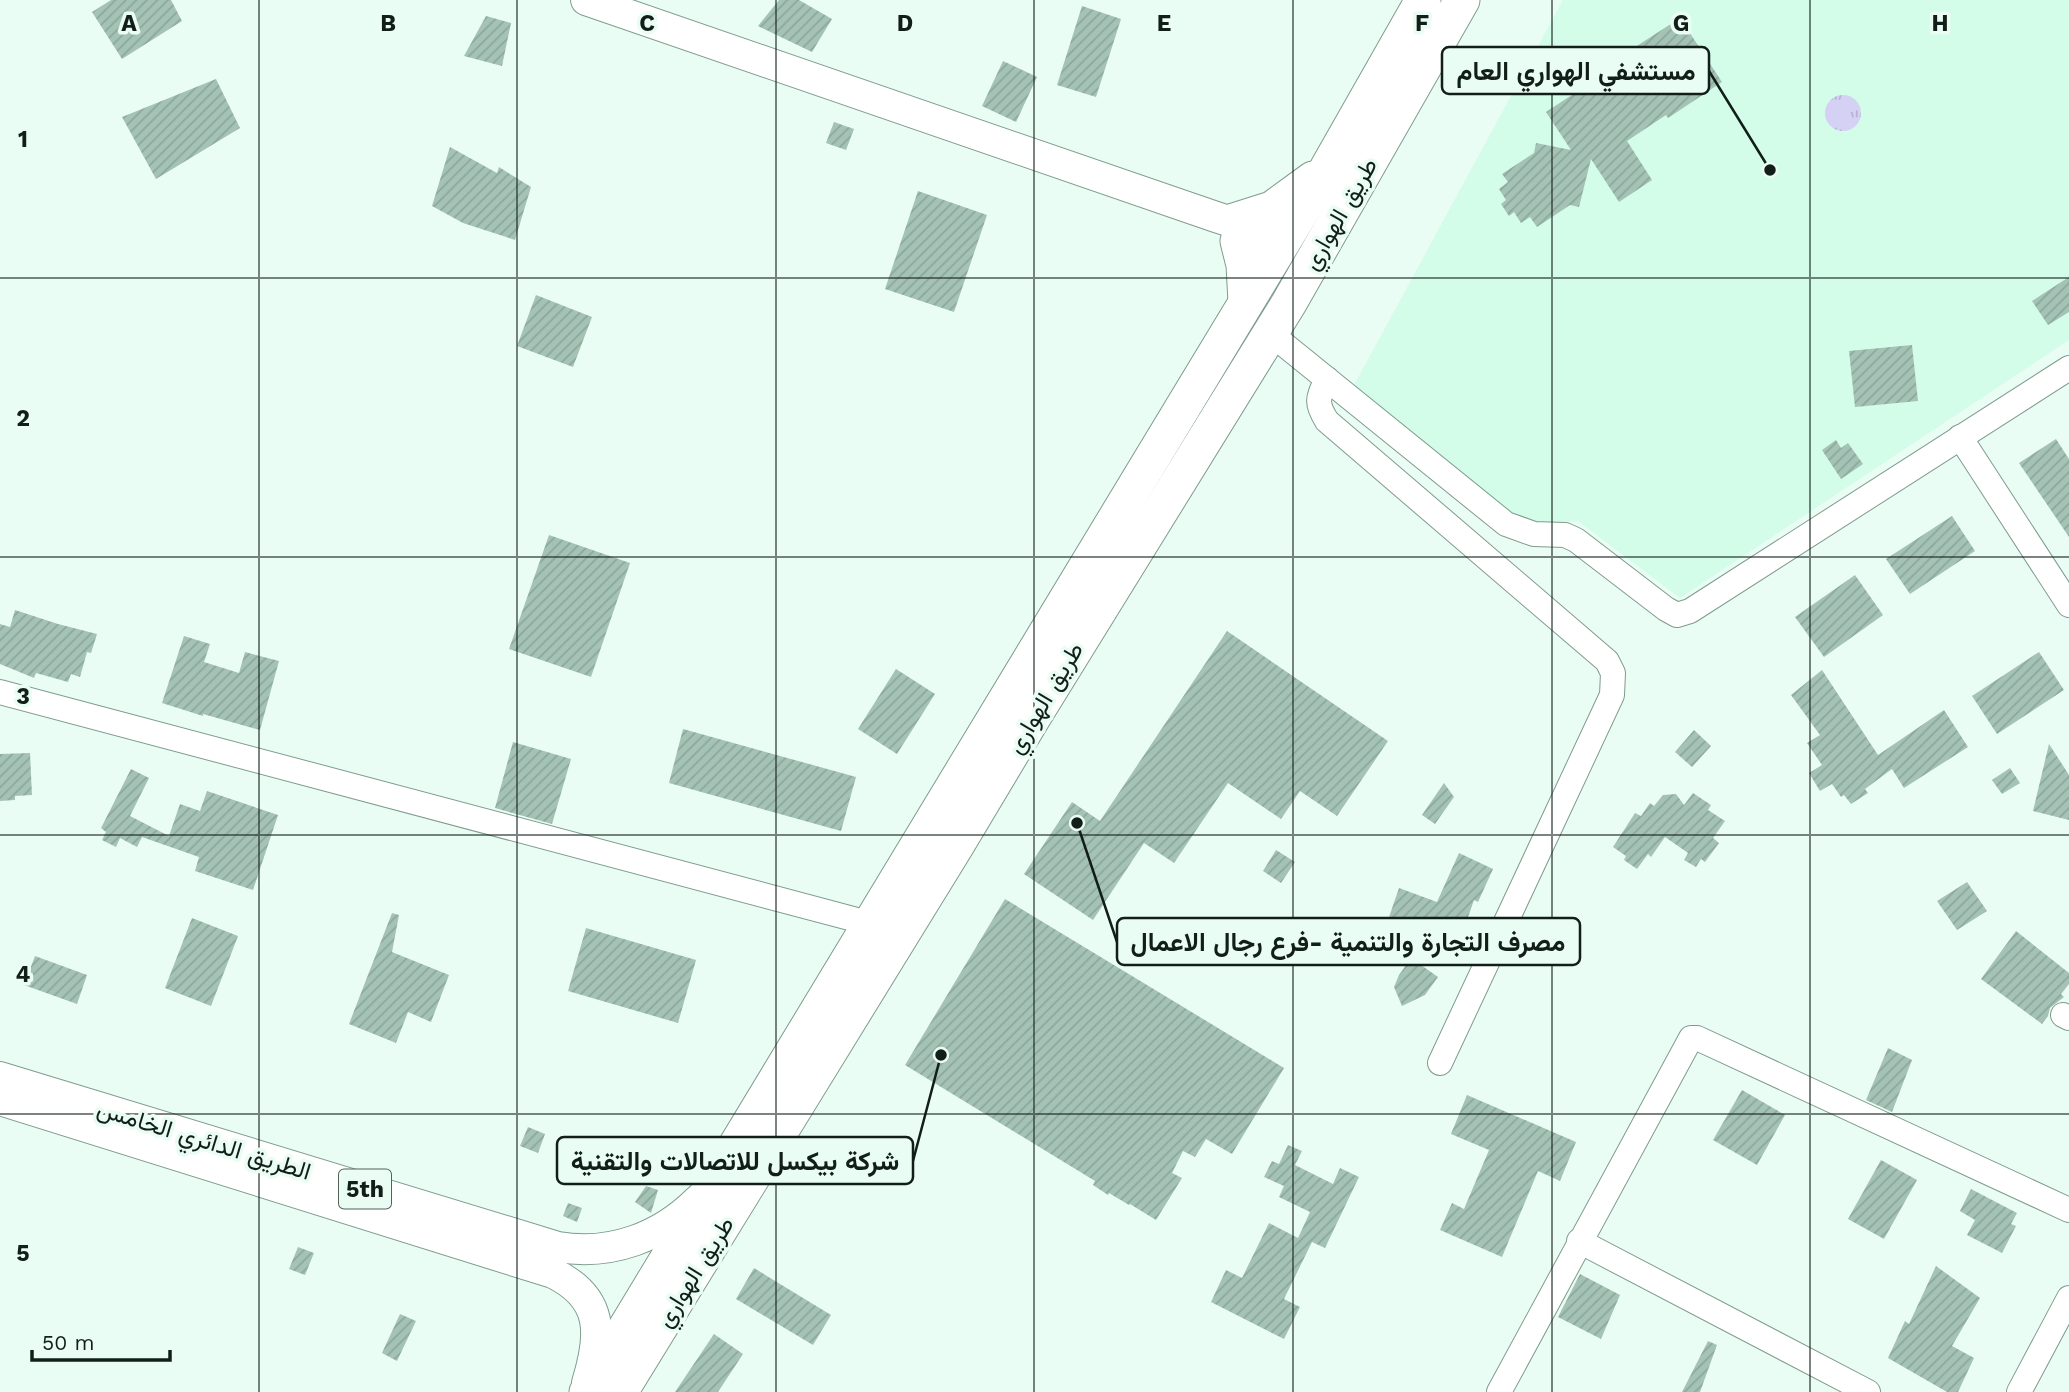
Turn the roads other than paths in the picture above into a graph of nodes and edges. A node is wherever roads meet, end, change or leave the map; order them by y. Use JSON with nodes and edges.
{"nodes":[{"id":1,"x":586,"y":0,"type":"edge"},
{"id":2,"x":1423,"y":0,"type":"edge"},
{"id":3,"x":1462,"y":0,"type":"edge"},
{"id":4,"x":1327,"y":169,"type":"junction"},
{"id":5,"x":1229,"y":227,"type":"junction"},
{"id":6,"x":1275,"y":255,"type":"junction"},
{"id":7,"x":1245,"y":302,"type":"junction"},
{"id":8,"x":1270,"y":332,"type":"junction"},
{"id":9,"x":2069,"y":368,"type":"edge"},
{"id":10,"x":1327,"y":379,"type":"junction"},
{"id":11,"x":1959,"y":437,"type":"junction"},
{"id":12,"x":2069,"y":605,"type":"edge"},
{"id":13,"x":0,"y":692,"type":"edge"},
{"id":14,"x":970,"y":792,"type":"junction"},
{"id":15,"x":872,"y":924,"type":"junction"},
{"id":16,"x":1440,"y":1063,"type":"dead end"},
{"id":17,"x":0,"y":1077,"type":"edge"},
{"id":18,"x":0,"y":1100,"type":"edge"},
{"id":19,"x":713,"y":1180,"type":"junction"},
{"id":20,"x":2069,"y":1210,"type":"edge"},
{"id":21,"x":1579,"y":1241,"type":"junction"},
{"id":22,"x":2069,"y":1298,"type":"edge"},
{"id":23,"x":586,"y":1392,"type":"edge"},
{"id":24,"x":621,"y":1392,"type":"edge"},
{"id":25,"x":1499,"y":1392,"type":"edge"},
{"id":26,"x":1868,"y":1392,"type":"edge"},
{"id":27,"x":2019,"y":1392,"type":"edge"}],
"edges":[{"from":1,"to":5,"type":"main road"},
{"from":2,"to":4,"type":"highway","name":"طريق الهواري"},
{"from":3,"to":8,"type":"highway","name":"طريق الهواري"},
{"from":4,"to":5,"type":"highway"},
{"from":4,"to":6,"type":"highway","name":"طريق الهواري"},
{"from":5,"to":6,"type":"main road"},
{"from":5,"to":7,"type":"highway"},
{"from":6,"to":7,"type":"highway","name":"طريق الهواري"},
{"from":7,"to":14,"type":"highway","name":"طريق الهواري"},
{"from":8,"to":10,"type":"street"},
{"from":8,"to":14,"type":"highway","name":"طريق الهواري"},
{"from":9,"to":11,"type":"street"},
{"from":10,"to":11,"type":"street"},
{"from":10,"to":16,"type":"street"},
{"from":11,"to":12,"type":"street"},
{"from":13,"to":15,"type":"street"},
{"from":14,"to":15,"type":"highway","name":"طريق الهواري"},
{"from":14,"to":24,"type":"highway","name":"طريق الهواري"},
{"from":15,"to":19,"type":"highway","name":"طريق الهواري"},
{"from":17,"to":19,"type":"main road","name":"الطريق الدائري الخامس","number":"5th"},
{"from":18,"to":23,"type":"main road","name":"الطريق الدائري الخامس","number":"5th"},
{"from":19,"to":23,"type":"highway","name":"طريق الهواري"},
{"from":20,"to":21,"type":"street"},
{"from":21,"to":25,"type":"street"},
{"from":21,"to":26,"type":"street"},
{"from":22,"to":27,"type":"street"}]}
